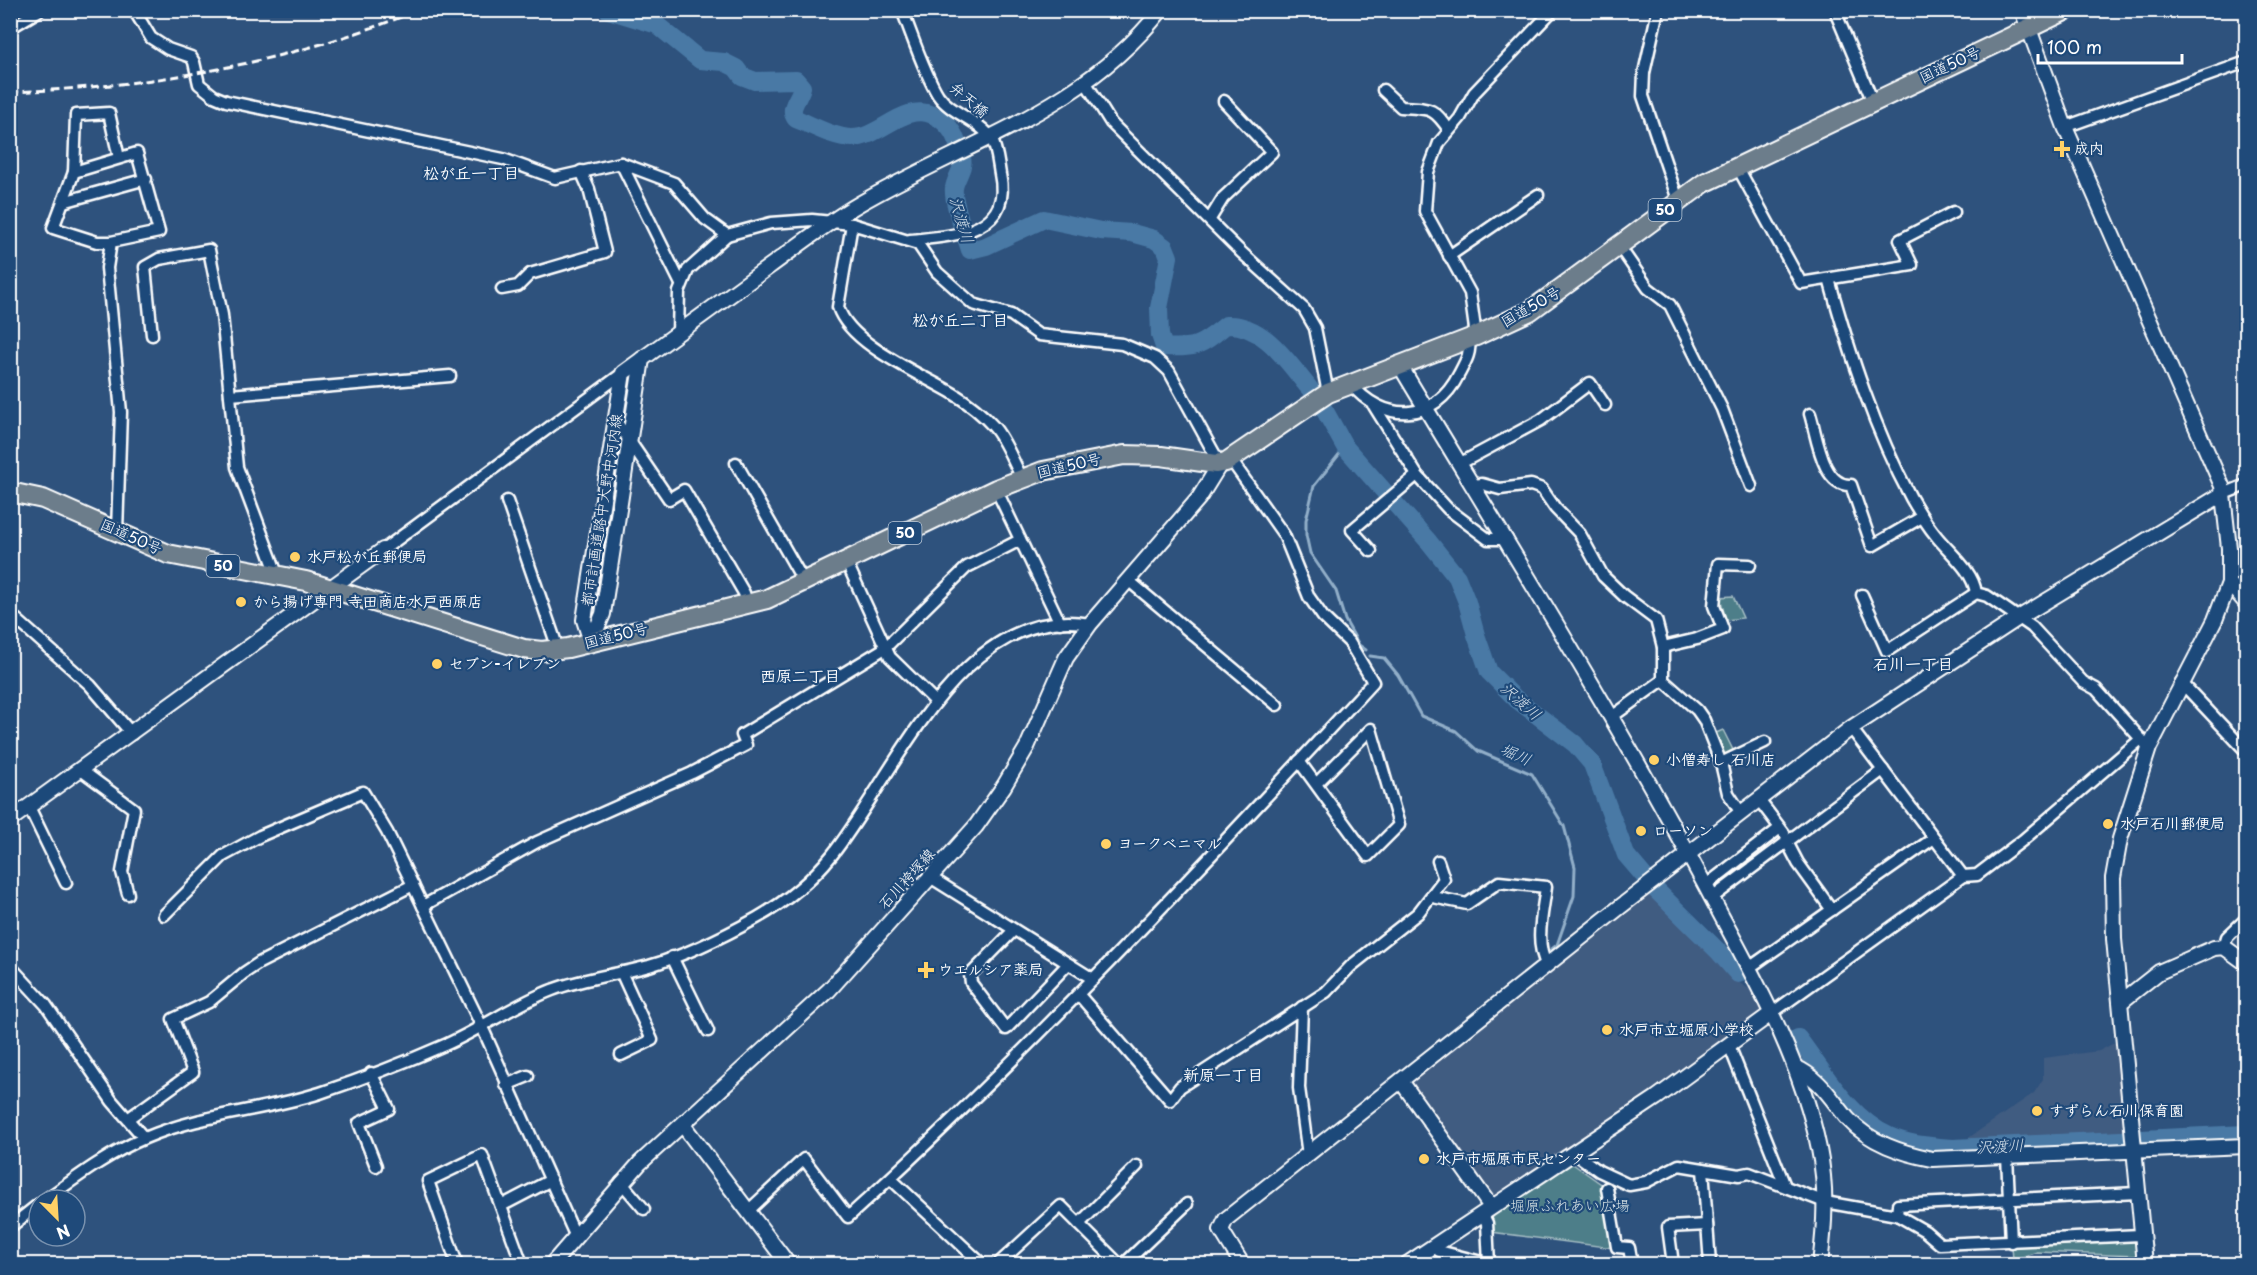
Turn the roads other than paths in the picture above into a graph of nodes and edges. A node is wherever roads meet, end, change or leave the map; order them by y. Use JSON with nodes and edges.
{"nodes":[{"id":1,"x":40,"y":10,"type":"edge"},
{"id":2,"x":134,"y":10,"type":"edge"},
{"id":3,"x":902,"y":10,"type":"edge"},
{"id":4,"x":1161,"y":10,"type":"edge"},
{"id":5,"x":1552,"y":10,"type":"edge"},
{"id":6,"x":1658,"y":10,"type":"edge"},
{"id":7,"x":1848,"y":10,"type":"edge"},
{"id":8,"x":2022,"y":10,"type":"edge"},
{"id":9,"x":2067,"y":10,"type":"edge"},
{"id":10,"x":10,"y":28,"type":"edge"},
{"id":11,"x":2028,"y":28,"type":"junction"},
{"id":12,"x":2247,"y":62,"type":"edge"},
{"id":13,"x":1086,"y":83,"type":"junction"},
{"id":14,"x":1383,"y":90,"type":"dead end"},
{"id":15,"x":1224,"y":101,"type":"dead end"},
{"id":16,"x":1873,"y":102,"type":"junction"},
{"id":17,"x":2065,"y":127,"type":"junction"},
{"id":18,"x":1449,"y":130,"type":"junction"},
{"id":19,"x":990,"y":137,"type":"junction"},
{"id":20,"x":119,"y":158,"type":"junction"},
{"id":21,"x":621,"y":163,"type":"junction"},
{"id":22,"x":1737,"y":166,"type":"junction"},
{"id":23,"x":581,"y":171,"type":"junction"},
{"id":24,"x":74,"y":172,"type":"junction"},
{"id":25,"x":146,"y":179,"type":"junction"},
{"id":26,"x":1538,"y":195,"type":"dead end"},
{"id":27,"x":1678,"y":200,"type":"junction"},
{"id":28,"x":63,"y":202,"type":"junction"},
{"id":29,"x":1954,"y":212,"type":"dead end"},
{"id":30,"x":1210,"y":219,"type":"junction"},
{"id":31,"x":833,"y":221,"type":"junction"},
{"id":32,"x":852,"y":224,"type":"junction"},
{"id":33,"x":727,"y":235,"type":"junction"},
{"id":34,"x":910,"y":240,"type":"junction"},
{"id":35,"x":111,"y":242,"type":"junction"},
{"id":36,"x":1619,"y":246,"type":"junction"},
{"id":37,"x":1449,"y":256,"type":"junction"},
{"id":38,"x":1829,"y":279,"type":"junction"},
{"id":39,"x":681,"y":284,"type":"junction"},
{"id":40,"x":502,"y":289,"type":"dead end"},
{"id":41,"x":678,"y":333,"type":"junction"},
{"id":42,"x":152,"y":335,"type":"dead end"},
{"id":43,"x":1473,"y":337,"type":"junction"},
{"id":44,"x":642,"y":359,"type":"junction"},
{"id":45,"x":1399,"y":364,"type":"junction"},
{"id":46,"x":623,"y":373,"type":"junction"},
{"id":47,"x":450,"y":376,"type":"dead end"},
{"id":48,"x":1350,"y":383,"type":"junction"},
{"id":49,"x":1328,"y":393,"type":"junction"},
{"id":50,"x":230,"y":395,"type":"junction"},
{"id":51,"x":1605,"y":405,"type":"dead end"},
{"id":52,"x":1374,"y":406,"type":"junction"},
{"id":53,"x":1426,"y":409,"type":"junction"},
{"id":54,"x":1810,"y":414,"type":"dead end"},
{"id":55,"x":616,"y":421,"type":"dead end"},
{"id":56,"x":630,"y":441,"type":"junction"},
{"id":57,"x":1226,"y":462,"type":"junction"},
{"id":58,"x":736,"y":463,"type":"dead end"},
{"id":59,"x":1460,"y":464,"type":"junction"},
{"id":60,"x":1417,"y":476,"type":"junction"},
{"id":61,"x":1022,"y":478,"type":"junction"},
{"id":62,"x":1473,"y":485,"type":"junction"},
{"id":63,"x":2247,"y":485,"type":"edge"},
{"id":64,"x":1751,"y":486,"type":"dead end"},
{"id":65,"x":996,"y":489,"type":"junction"},
{"id":66,"x":10,"y":492,"type":"edge"},
{"id":67,"x":2221,"y":495,"type":"junction"},
{"id":68,"x":507,"y":501,"type":"dead end"},
{"id":69,"x":1922,"y":517,"type":"junction"},
{"id":70,"x":117,"y":532,"type":"junction"},
{"id":71,"x":1020,"y":540,"type":"junction"},
{"id":72,"x":1507,"y":540,"type":"junction"},
{"id":73,"x":383,"y":550,"type":"joint"},
{"id":74,"x":1371,"y":551,"type":"dead end"},
{"id":75,"x":846,"y":561,"type":"junction"},
{"id":76,"x":1750,"y":565,"type":"dead end"},
{"id":77,"x":277,"y":574,"type":"junction"},
{"id":78,"x":1128,"y":580,"type":"junction"},
{"id":79,"x":804,"y":582,"type":"junction"},
{"id":80,"x":2229,"y":583,"type":"junction"},
{"id":81,"x":333,"y":588,"type":"junction"},
{"id":82,"x":1976,"y":592,"type":"junction"},
{"id":83,"x":1862,"y":596,"type":"dead end"},
{"id":84,"x":2247,"y":603,"type":"edge"},
{"id":85,"x":748,"y":605,"type":"junction"},
{"id":86,"x":2020,"y":617,"type":"junction"},
{"id":87,"x":1060,"y":623,"type":"junction"},
{"id":88,"x":10,"y":624,"type":"edge"},
{"id":89,"x":1090,"y":624,"type":"junction"},
{"id":90,"x":591,"y":642,"type":"junction"},
{"id":91,"x":1663,"y":647,"type":"junction"},
{"id":92,"x":885,"y":648,"type":"junction"},
{"id":93,"x":555,"y":650,"type":"junction"},
{"id":94,"x":1663,"y":680,"type":"junction"},
{"id":95,"x":2181,"y":682,"type":"junction"},
{"id":96,"x":936,"y":702,"type":"junction"},
{"id":97,"x":1277,"y":705,"type":"dead end"},
{"id":98,"x":1613,"y":716,"type":"junction"},
{"id":99,"x":1851,"y":728,"type":"junction"},
{"id":100,"x":132,"y":734,"type":"junction"},
{"id":101,"x":1765,"y":742,"type":"dead end"},
{"id":102,"x":2145,"y":743,"type":"junction"},
{"id":103,"x":2247,"y":751,"type":"edge"},
{"id":104,"x":1299,"y":761,"type":"junction"},
{"id":105,"x":1721,"y":764,"type":"junction"},
{"id":106,"x":81,"y":770,"type":"junction"},
{"id":107,"x":1883,"y":770,"type":"junction"},
{"id":108,"x":1316,"y":784,"type":"junction"},
{"id":109,"x":1759,"y":800,"type":"junction"},
{"id":110,"x":29,"y":807,"type":"junction"},
{"id":111,"x":1741,"y":813,"type":"junction"},
{"id":112,"x":10,"y":820,"type":"edge"},
{"id":113,"x":1780,"y":828,"type":"junction"},
{"id":114,"x":1934,"y":838,"type":"junction"},
{"id":115,"x":1787,"y":839,"type":"junction"},
{"id":116,"x":1689,"y":854,"type":"junction"},
{"id":117,"x":1438,"y":861,"type":"dead end"},
{"id":118,"x":1963,"y":876,"type":"junction"},
{"id":119,"x":930,"y":877,"type":"junction"},
{"id":120,"x":66,"y":883,"type":"dead end"},
{"id":121,"x":413,"y":885,"type":"junction"},
{"id":122,"x":1709,"y":892,"type":"junction"},
{"id":123,"x":128,"y":894,"type":"dead end"},
{"id":124,"x":1432,"y":897,"type":"junction"},
{"id":125,"x":423,"y":906,"type":"junction"},
{"id":126,"x":1832,"y":910,"type":"junction"},
{"id":127,"x":164,"y":915,"type":"dead end"},
{"id":128,"x":2247,"y":919,"type":"edge"},
{"id":129,"x":1014,"y":930,"type":"junction"},
{"id":130,"x":2224,"y":947,"type":"junction"},
{"id":131,"x":672,"y":957,"type":"junction"},
{"id":132,"x":2247,"y":963,"type":"edge"},
{"id":133,"x":1068,"y":964,"type":"junction"},
{"id":134,"x":1547,"y":965,"type":"junction"},
{"id":135,"x":10,"y":966,"type":"edge"},
{"id":136,"x":1749,"y":968,"type":"junction"},
{"id":137,"x":621,"y":972,"type":"junction"},
{"id":138,"x":1093,"y":979,"type":"junction"},
{"id":139,"x":1078,"y":996,"type":"junction"},
{"id":140,"x":2121,"y":1002,"type":"junction"},
{"id":141,"x":1302,"y":1007,"type":"junction"},
{"id":142,"x":1772,"y":1013,"type":"junction"},
{"id":143,"x":482,"y":1027,"type":"junction"},
{"id":144,"x":708,"y":1031,"type":"dead end"},
{"id":145,"x":1729,"y":1045,"type":"junction"},
{"id":146,"x":621,"y":1055,"type":"dead end"},
{"id":147,"x":1795,"y":1067,"type":"junction"},
{"id":148,"x":371,"y":1073,"type":"junction"},
{"id":149,"x":528,"y":1076,"type":"dead end"},
{"id":150,"x":1401,"y":1081,"type":"junction"},
{"id":151,"x":506,"y":1085,"type":"junction"},
{"id":152,"x":129,"y":1118,"type":"junction"},
{"id":153,"x":683,"y":1125,"type":"junction"},
{"id":154,"x":144,"y":1138,"type":"junction"},
{"id":155,"x":2135,"y":1142,"type":"junction"},
{"id":156,"x":2247,"y":1146,"type":"edge"},
{"id":157,"x":1573,"y":1152,"type":"junction"},
{"id":158,"x":1308,"y":1155,"type":"junction"},
{"id":159,"x":2007,"y":1156,"type":"junction"},
{"id":160,"x":376,"y":1166,"type":"dead end"},
{"id":161,"x":1137,"y":1166,"type":"dead end"},
{"id":162,"x":1703,"y":1169,"type":"junction"},
{"id":163,"x":891,"y":1179,"type":"junction"},
{"id":164,"x":551,"y":1180,"type":"junction"},
{"id":165,"x":621,"y":1182,"type":"junction"},
{"id":166,"x":1785,"y":1186,"type":"junction"},
{"id":167,"x":62,"y":1188,"type":"edge"},
{"id":168,"x":1607,"y":1188,"type":"dead end"},
{"id":169,"x":2137,"y":1193,"type":"junction"},
{"id":170,"x":2009,"y":1199,"type":"junction"},
{"id":171,"x":1826,"y":1202,"type":"junction"},
{"id":172,"x":1187,"y":1203,"type":"dead end"},
{"id":173,"x":501,"y":1206,"type":"junction"},
{"id":174,"x":644,"y":1209,"type":"dead end"},
{"id":175,"x":1486,"y":1210,"type":"junction"},
{"id":176,"x":748,"y":1211,"type":"junction"},
{"id":177,"x":27,"y":1214,"type":"edge"},
{"id":178,"x":1897,"y":1215,"type":"junction"},
{"id":179,"x":1079,"y":1224,"type":"junction"},
{"id":180,"x":1707,"y":1225,"type":"junction"},
{"id":181,"x":10,"y":1227,"type":"edge"},
{"id":182,"x":575,"y":1235,"type":"junction"},
{"id":183,"x":2141,"y":1235,"type":"junction"},
{"id":184,"x":2011,"y":1242,"type":"junction"},
{"id":185,"x":1434,"y":1246,"type":"junction"},
{"id":186,"x":457,"y":1264,"type":"edge"},
{"id":187,"x":522,"y":1264,"type":"edge"},
{"id":188,"x":552,"y":1264,"type":"edge"},
{"id":189,"x":788,"y":1264,"type":"edge"},
{"id":190,"x":982,"y":1264,"type":"edge"},
{"id":191,"x":998,"y":1264,"type":"edge"},
{"id":192,"x":1119,"y":1264,"type":"edge"},
{"id":193,"x":1124,"y":1264,"type":"edge"},
{"id":194,"x":1242,"y":1264,"type":"edge"},
{"id":195,"x":1407,"y":1264,"type":"edge"},
{"id":196,"x":1489,"y":1264,"type":"edge"},
{"id":197,"x":1632,"y":1264,"type":"edge"},
{"id":198,"x":1673,"y":1264,"type":"edge"},
{"id":199,"x":1710,"y":1264,"type":"edge"},
{"id":200,"x":1820,"y":1264,"type":"edge"},
{"id":201,"x":2145,"y":1264,"type":"edge"}],
"edges":[{"from":1,"to":10,"type":"street"},
{"from":2,"to":23,"type":"street"},
{"from":3,"to":19,"type":"street","name":"弁天橋"},
{"from":4,"to":13,"type":"street"},
{"from":5,"to":18,"type":"street"},
{"from":6,"to":27,"type":"street"},
{"from":7,"to":16,"type":"street"},
{"from":8,"to":11,"type":"street"},
{"from":9,"to":11,"type":"highway","name":"国道50号","number":"50"},
{"from":11,"to":16,"type":"highway","name":"国道50号","number":"50"},
{"from":11,"to":17,"type":"street"},
{"from":12,"to":17,"type":"street"},
{"from":13,"to":19,"type":"street"},
{"from":13,"to":30,"type":"street"},
{"from":14,"to":18,"type":"street"},
{"from":15,"to":30,"type":"street"},
{"from":16,"to":22,"type":"highway","name":"国道50号","number":"50"},
{"from":17,"to":67,"type":"street"},
{"from":18,"to":37,"type":"street"},
{"from":19,"to":31,"type":"street"},
{"from":19,"to":34,"type":"street","name":"弁天橋"},
{"from":20,"to":24,"type":"street"},
{"from":20,"to":24,"type":"street"},
{"from":20,"to":25,"type":"street"},
{"from":21,"to":23,"type":"street"},
{"from":21,"to":33,"type":"street"},
{"from":21,"to":39,"type":"street"},
{"from":22,"to":27,"type":"highway","name":"国道50号","number":"50"},
{"from":22,"to":38,"type":"street"},
{"from":23,"to":40,"type":"street"},
{"from":24,"to":28,"type":"street"},
{"from":25,"to":28,"type":"street"},
{"from":25,"to":35,"type":"street"},
{"from":26,"to":37,"type":"street"},
{"from":27,"to":36,"type":"highway","name":"国道50号","number":"50"},
{"from":28,"to":35,"type":"street"},
{"from":29,"to":38,"type":"street"},
{"from":30,"to":49,"type":"street"},
{"from":31,"to":32,"type":"street"},
{"from":31,"to":33,"type":"street"},
{"from":31,"to":41,"type":"street"},
{"from":32,"to":34,"type":"street"},
{"from":32,"to":61,"type":"street"},
{"from":33,"to":39,"type":"street"},
{"from":34,"to":57,"type":"street"},
{"from":35,"to":70,"type":"street"},
{"from":36,"to":43,"type":"highway","name":"国道50号","number":"50"},
{"from":36,"to":64,"type":"street"},
{"from":37,"to":43,"type":"street"},
{"from":38,"to":69,"type":"street"},
{"from":39,"to":41,"type":"street"},
{"from":41,"to":44,"type":"street"},
{"from":42,"to":50,"type":"street"},
{"from":43,"to":45,"type":"highway","name":"国道50号","number":"50"},
{"from":43,"to":53,"type":"street"},
{"from":44,"to":46,"type":"street"},
{"from":44,"to":56,"type":"street","name":"都市計画道路中大野中河内線"},
{"from":45,"to":48,"type":"highway","name":"国道50号","number":"50"},
{"from":45,"to":53,"type":"street"},
{"from":46,"to":73,"type":"street"},
{"from":46,"to":90,"type":"street","name":"都市計画道路中大野中河内線"},
{"from":47,"to":50,"type":"street"},
{"from":48,"to":49,"type":"highway","name":"国道50号","number":"50"},
{"from":48,"to":52,"type":"street"},
{"from":49,"to":57,"type":"highway","name":"国道50号","number":"50"},
{"from":50,"to":77,"type":"street"},
{"from":51,"to":59,"type":"street"},
{"from":52,"to":53,"type":"street"},
{"from":52,"to":60,"type":"street"},
{"from":53,"to":59,"type":"street"},
{"from":54,"to":69,"type":"street"},
{"from":55,"to":56,"type":"street"},
{"from":56,"to":85,"type":"street"},
{"from":56,"to":90,"type":"street","name":"都市計画道路中大野中河内線"},
{"from":57,"to":61,"type":"highway","name":"国道50号","number":"50"},
{"from":57,"to":78,"type":"street","name":"石川袴塚線"},
{"from":57,"to":104,"type":"street"},
{"from":58,"to":79,"type":"street"},
{"from":59,"to":62,"type":"street"},
{"from":60,"to":72,"type":"street"},
{"from":60,"to":74,"type":"street"},
{"from":61,"to":65,"type":"highway","name":"国道50号","number":"50"},
{"from":62,"to":72,"type":"street"},
{"from":62,"to":91,"type":"street"},
{"from":63,"to":67,"type":"street"},
{"from":65,"to":71,"type":"street"},
{"from":65,"to":75,"type":"highway","name":"国道50号","number":"50"},
{"from":66,"to":70,"type":"highway","name":"国道50号","number":"50"},
{"from":67,"to":80,"type":"street"},
{"from":67,"to":86,"type":"street"},
{"from":68,"to":93,"type":"street"},
{"from":69,"to":82,"type":"street"},
{"from":70,"to":77,"type":"highway","name":"国道50号","number":"50"},
{"from":71,"to":87,"type":"street"},
{"from":71,"to":92,"type":"street"},
{"from":72,"to":98,"type":"street"},
{"from":73,"to":81,"type":"street"},
{"from":75,"to":79,"type":"highway","name":"国道50号","number":"50"},
{"from":75,"to":92,"type":"street"},
{"from":76,"to":91,"type":"street"},
{"from":77,"to":81,"type":"highway","name":"国道50号","number":"50"},
{"from":78,"to":89,"type":"street","name":"石川袴塚線"},
{"from":78,"to":97,"type":"street"},
{"from":79,"to":85,"type":"highway","name":"国道50号","number":"50"},
{"from":80,"to":84,"type":"street"},
{"from":80,"to":95,"type":"street"},
{"from":81,"to":93,"type":"highway","name":"国道50号","number":"50"},
{"from":81,"to":100,"type":"street"},
{"from":82,"to":83,"type":"street"},
{"from":82,"to":86,"type":"street"},
{"from":85,"to":90,"type":"highway","name":"国道50号","number":"50"},
{"from":86,"to":99,"type":"street"},
{"from":86,"to":102,"type":"street"},
{"from":87,"to":89,"type":"street"},
{"from":87,"to":96,"type":"street"},
{"from":88,"to":100,"type":"street"},
{"from":89,"to":119,"type":"street","name":"石川袴塚線"},
{"from":90,"to":93,"type":"highway","name":"国道50号","number":"50"},
{"from":91,"to":94,"type":"street"},
{"from":92,"to":96,"type":"street"},
{"from":92,"to":125,"type":"street"},
{"from":94,"to":98,"type":"street"},
{"from":94,"to":105,"type":"street"},
{"from":95,"to":102,"type":"street"},
{"from":95,"to":103,"type":"street"},
{"from":96,"to":131,"type":"street"},
{"from":98,"to":116,"type":"street"},
{"from":99,"to":107,"type":"street"},
{"from":99,"to":109,"type":"street"},
{"from":100,"to":106,"type":"street"},
{"from":101,"to":105,"type":"street"},
{"from":102,"to":118,"type":"street"},
{"from":102,"to":140,"type":"street"},
{"from":104,"to":108,"type":"street"},
{"from":104,"to":138,"type":"street"},
{"from":105,"to":111,"type":"street"},
{"from":106,"to":110,"type":"street"},
{"from":106,"to":123,"type":"street"},
{"from":107,"to":114,"type":"street"},
{"from":107,"to":115,"type":"street"},
{"from":108,"to":108,"type":"street"},
{"from":109,"to":111,"type":"street"},
{"from":109,"to":113,"type":"street"},
{"from":110,"to":112,"type":"street"},
{"from":110,"to":120,"type":"street"},
{"from":111,"to":116,"type":"street"},
{"from":113,"to":115,"type":"street"},
{"from":113,"to":122,"type":"street"},
{"from":114,"to":118,"type":"street"},
{"from":114,"to":126,"type":"street"},
{"from":115,"to":122,"type":"street"},
{"from":115,"to":126,"type":"street"},
{"from":116,"to":122,"type":"street"},
{"from":116,"to":134,"type":"street"},
{"from":117,"to":124,"type":"street"},
{"from":118,"to":142,"type":"street"},
{"from":119,"to":129,"type":"street"},
{"from":119,"to":153,"type":"street","name":"石川袴塚線"},
{"from":121,"to":125,"type":"street"},
{"from":121,"to":127,"type":"street"},
{"from":121,"to":152,"type":"street"},
{"from":122,"to":136,"type":"street"},
{"from":124,"to":134,"type":"street"},
{"from":124,"to":141,"type":"street"},
{"from":125,"to":143,"type":"street"},
{"from":126,"to":136,"type":"street"},
{"from":128,"to":130,"type":"street"},
{"from":129,"to":133,"type":"street"},
{"from":129,"to":133,"type":"street"},
{"from":130,"to":132,"type":"street"},
{"from":130,"to":140,"type":"street"},
{"from":131,"to":137,"type":"street"},
{"from":131,"to":144,"type":"street"},
{"from":133,"to":138,"type":"street"},
{"from":134,"to":150,"type":"street"},
{"from":135,"to":152,"type":"street"},
{"from":136,"to":142,"type":"street"},
{"from":137,"to":143,"type":"street"},
{"from":137,"to":146,"type":"street"},
{"from":138,"to":139,"type":"street"},
{"from":139,"to":141,"type":"street"},
{"from":139,"to":163,"type":"street"},
{"from":140,"to":155,"type":"street"},
{"from":141,"to":158,"type":"street"},
{"from":142,"to":145,"type":"street"},
{"from":142,"to":147,"type":"street"},
{"from":143,"to":148,"type":"street"},
{"from":143,"to":151,"type":"street"},
{"from":145,"to":157,"type":"street"},
{"from":145,"to":166,"type":"street"},
{"from":147,"to":159,"type":"street"},
{"from":147,"to":171,"type":"street"},
{"from":148,"to":154,"type":"street"},
{"from":148,"to":160,"type":"street"},
{"from":149,"to":151,"type":"street"},
{"from":150,"to":158,"type":"street"},
{"from":150,"to":175,"type":"street"},
{"from":151,"to":164,"type":"street"},
{"from":152,"to":154,"type":"street"},
{"from":153,"to":165,"type":"street","name":"石川袴塚線"},
{"from":153,"to":176,"type":"street"},
{"from":154,"to":167,"type":"street"},
{"from":155,"to":156,"type":"street"},
{"from":155,"to":159,"type":"street"},
{"from":155,"to":169,"type":"street"},
{"from":157,"to":162,"type":"street"},
{"from":157,"to":175,"type":"street"},
{"from":158,"to":194,"type":"street"},
{"from":159,"to":170,"type":"street"},
{"from":161,"to":179,"type":"street"},
{"from":162,"to":166,"type":"street"},
{"from":162,"to":180,"type":"street"},
{"from":163,"to":176,"type":"street"},
{"from":163,"to":190,"type":"street"},
{"from":164,"to":173,"type":"street"},
{"from":164,"to":182,"type":"street"},
{"from":165,"to":174,"type":"street"},
{"from":165,"to":182,"type":"street","name":"石川袴塚線"},
{"from":166,"to":171,"type":"street"},
{"from":168,"to":197,"type":"street"},
{"from":169,"to":170,"type":"street"},
{"from":169,"to":183,"type":"street"},
{"from":170,"to":178,"type":"street"},
{"from":170,"to":184,"type":"street"},
{"from":171,"to":178,"type":"street"},
{"from":171,"to":200,"type":"street"},
{"from":172,"to":193,"type":"street"},
{"from":173,"to":186,"type":"street"},
{"from":173,"to":187,"type":"street"},
{"from":175,"to":185,"type":"street"},
{"from":175,"to":196,"type":"street"},
{"from":176,"to":189,"type":"street"},
{"from":177,"to":181,"type":"street"},
{"from":178,"to":184,"type":"street"},
{"from":179,"to":191,"type":"street"},
{"from":179,"to":192,"type":"street"},
{"from":180,"to":198,"type":"street"},
{"from":180,"to":199,"type":"street"},
{"from":182,"to":188,"type":"street","name":"石川袴塚線"},
{"from":183,"to":184,"type":"street"},
{"from":183,"to":201,"type":"street"},
{"from":185,"to":195,"type":"street"},
{"from":185,"to":196,"type":"street"}]}
